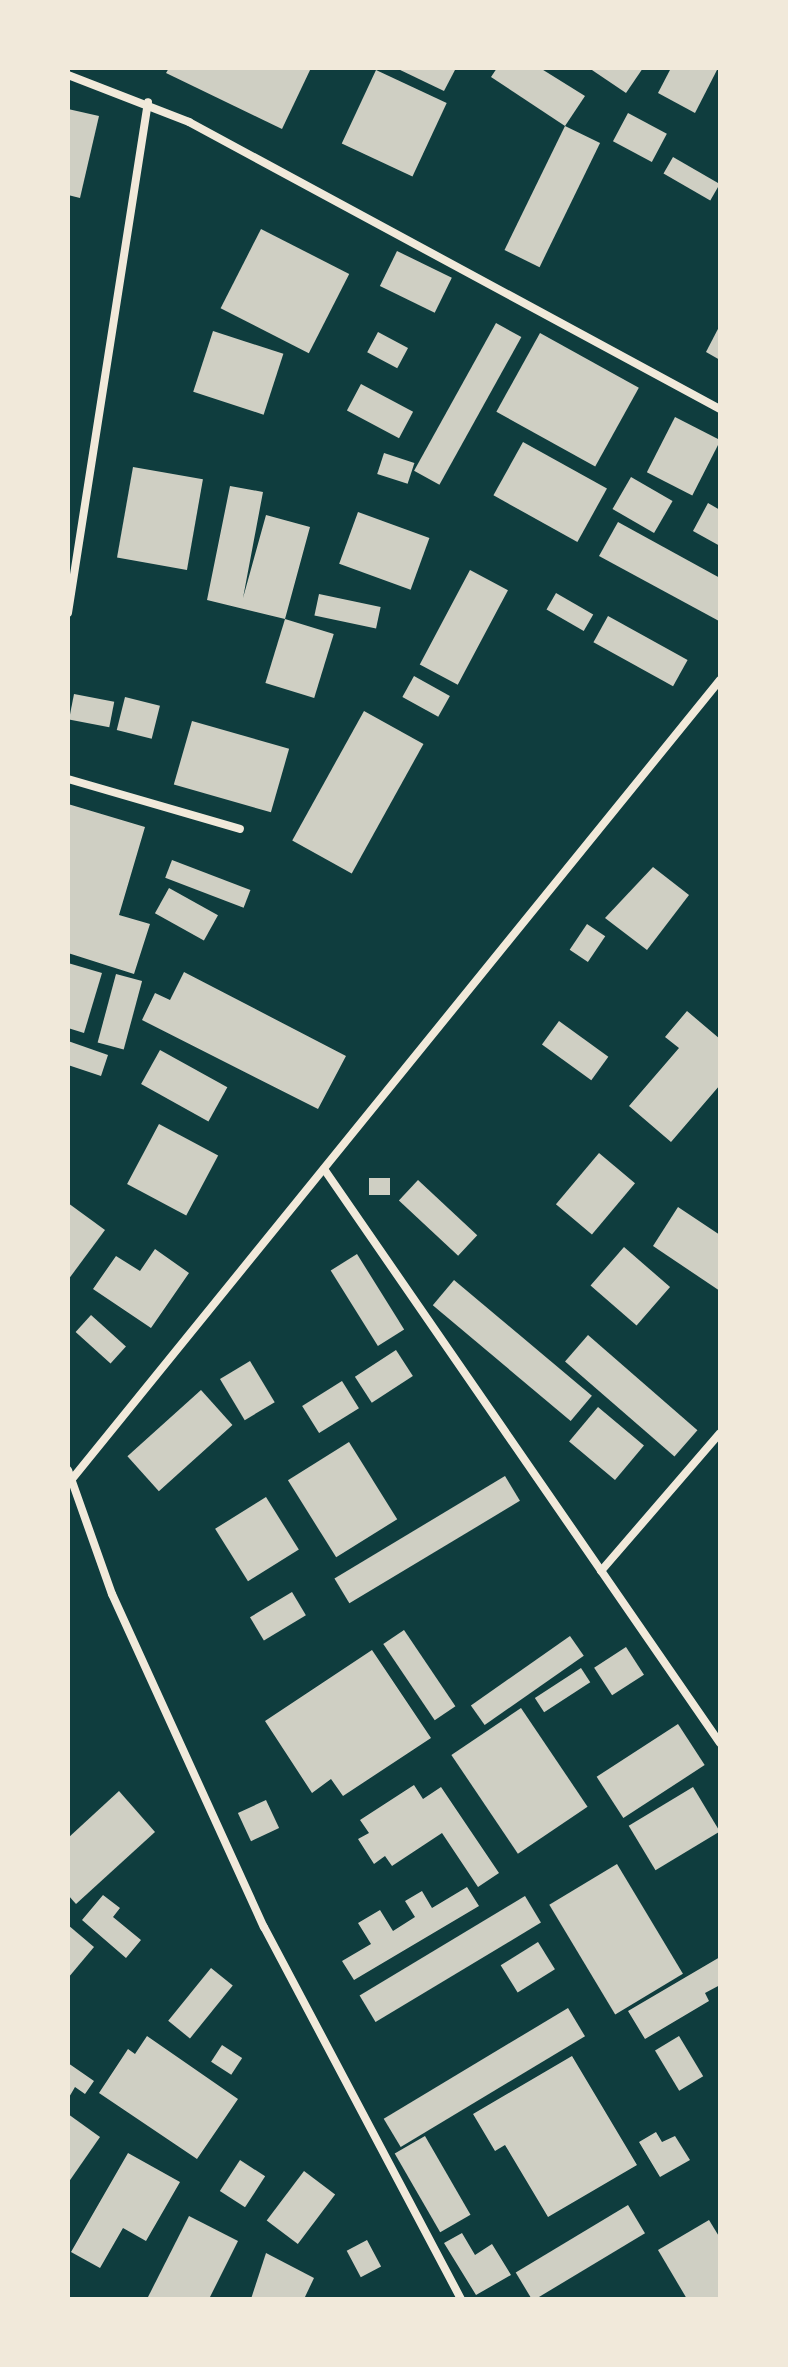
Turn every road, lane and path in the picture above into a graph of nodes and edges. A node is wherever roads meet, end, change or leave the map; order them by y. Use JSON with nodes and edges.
{"nodes":[{"id":1,"x":68,"y":75,"type":"edge"},
{"id":2,"x":148,"y":102,"type":"junction"},
{"id":3,"x":720,"y":409,"type":"edge"},
{"id":4,"x":68,"y":613,"type":"edge"},
{"id":5,"x":720,"y":680,"type":"edge"},
{"id":6,"x":68,"y":779,"type":"edge"},
{"id":7,"x":240,"y":829,"type":"dead end"},
{"id":8,"x":324,"y":1169,"type":"junction"},
{"id":9,"x":720,"y":1433,"type":"edge"},
{"id":10,"x":68,"y":1470,"type":"edge"},
{"id":11,"x":70,"y":1482,"type":"edge"},
{"id":12,"x":601,"y":1571,"type":"junction"},
{"id":13,"x":720,"y":1743,"type":"edge"},
{"id":14,"x":461,"y":2299,"type":"edge"}],
"edges":[{"from":1,"to":2,"type":"street"},
{"from":2,"to":3,"type":"street"},
{"from":2,"to":4,"type":"street"},
{"from":5,"to":8,"type":"street"},
{"from":6,"to":7,"type":"street"},
{"from":8,"to":11,"type":"street"},
{"from":8,"to":12,"type":"street"},
{"from":9,"to":12,"type":"street"},
{"from":10,"to":11,"type":"street"},
{"from":11,"to":14,"type":"street"},
{"from":12,"to":13,"type":"street"}]}
